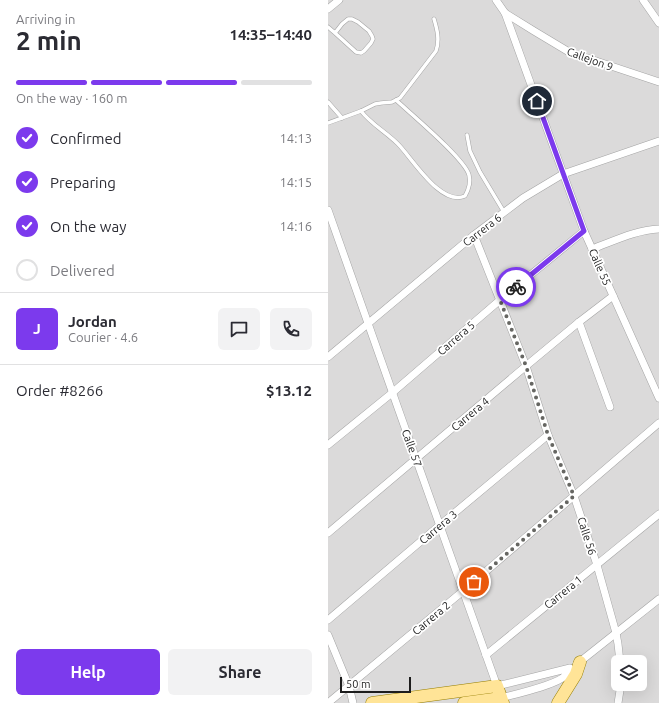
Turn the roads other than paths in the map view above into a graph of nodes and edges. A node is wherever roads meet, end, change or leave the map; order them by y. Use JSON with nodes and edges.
{"nodes":[{"id":1,"x":338,"y":0,"type":"edge"},
{"id":2,"x":496,"y":0,"type":"edge"},
{"id":3,"x":643,"y":0,"type":"edge"},
{"id":4,"x":328,"y":9,"type":"edge"},
{"id":5,"x":506,"y":13,"type":"junction"},
{"id":6,"x":434,"y":19,"type":"dead end"},
{"id":7,"x":659,"y":23,"type":"edge"},
{"id":8,"x":328,"y":26,"type":"edge"},
{"id":9,"x":335,"y":33,"type":"junction"},
{"id":10,"x":659,"y":82,"type":"edge"},
{"id":11,"x":396,"y":100,"type":"junction"},
{"id":12,"x":328,"y":102,"type":"edge"},
{"id":13,"x":361,"y":111,"type":"junction"},
{"id":14,"x":342,"y":118,"type":"junction"},
{"id":15,"x":328,"y":123,"type":"edge"},
{"id":16,"x":467,"y":135,"type":"dead end"},
{"id":17,"x":659,"y":142,"type":"edge"},
{"id":18,"x":563,"y":174,"type":"junction"},
{"id":19,"x":328,"y":210,"type":"edge"},
{"id":20,"x":504,"y":212,"type":"junction"},
{"id":21,"x":659,"y":229,"type":"edge"},
{"id":22,"x":584,"y":231,"type":"junction"},
{"id":23,"x":474,"y":235,"type":"junction"},
{"id":24,"x":592,"y":249,"type":"junction"},
{"id":25,"x":613,"y":296,"type":"junction"},
{"id":26,"x":500,"y":300,"type":"junction"},
{"id":27,"x":579,"y":322,"type":"junction"},
{"id":28,"x":368,"y":324,"type":"junction"},
{"id":29,"x":328,"y":357,"type":"edge"},
{"id":30,"x":526,"y":366,"type":"junction"},
{"id":31,"x":392,"y":393,"type":"junction"},
{"id":32,"x":659,"y":398,"type":"edge"},
{"id":33,"x":610,"y":406,"type":"dead end"},
{"id":34,"x":659,"y":423,"type":"edge"},
{"id":35,"x":548,"y":435,"type":"junction"},
{"id":36,"x":328,"y":445,"type":"edge"},
{"id":37,"x":416,"y":459,"type":"junction"},
{"id":38,"x":574,"y":496,"type":"junction"},
{"id":39,"x":659,"y":514,"type":"edge"},
{"id":40,"x":440,"y":525,"type":"junction"},
{"id":41,"x":328,"y":533,"type":"edge"},
{"id":42,"x":597,"y":565,"type":"junction"},
{"id":43,"x":463,"y":591,"type":"junction"},
{"id":44,"x":659,"y":599,"type":"edge"},
{"id":45,"x":328,"y":620,"type":"edge"},
{"id":46,"x":616,"y":633,"type":"junction"},
{"id":47,"x":328,"y":635,"type":"edge"},
{"id":48,"x":486,"y":655,"type":"junction"},
{"id":49,"x":619,"y":655,"type":"edge"},
{"id":50,"x":575,"y":665,"type":"junction"},
{"id":51,"x":349,"y":686,"type":"junction"},
{"id":52,"x":497,"y":686,"type":"junction"},
{"id":53,"x":484,"y":688,"type":"junction"},
{"id":54,"x":620,"y":691,"type":"edge"},
{"id":55,"x":502,"y":700,"type":"edge"},
{"id":56,"x":488,"y":701,"type":"edge"},
{"id":57,"x":328,"y":703,"type":"edge"},
{"id":58,"x":353,"y":703,"type":"edge"},
{"id":59,"x":372,"y":703,"type":"edge"},
{"id":60,"x":464,"y":703,"type":"edge"},
{"id":61,"x":558,"y":703,"type":"edge"},
{"id":62,"x":618,"y":703,"type":"edge"}],
"edges":[{"from":1,"to":4,"type":"street"},
{"from":2,"to":5,"type":"street","name":"Calle 55"},
{"from":3,"to":7,"type":"street"},
{"from":5,"to":10,"type":"street","name":"Callejon 9"},
{"from":5,"to":18,"type":"street","name":"Calle 55"},
{"from":6,"to":11,"type":"lane"},
{"from":8,"to":9,"type":"lane"},
{"from":9,"to":9,"type":"lane"},
{"from":11,"to":13,"type":"lane"},
{"from":11,"to":13,"type":"lane"},
{"from":12,"to":14,"type":"lane"},
{"from":13,"to":14,"type":"lane"},
{"from":14,"to":15,"type":"lane"},
{"from":16,"to":20,"type":"lane"},
{"from":17,"to":18,"type":"street","name":"Carrera 6"},
{"from":18,"to":20,"type":"street","name":"Carrera 6"},
{"from":18,"to":22,"type":"street","name":"Calle 55"},
{"from":19,"to":28,"type":"street","name":"Calle 57"},
{"from":20,"to":23,"type":"street","name":"Carrera 6"},
{"from":21,"to":24,"type":"street"},
{"from":22,"to":24,"type":"street","name":"Calle 55"},
{"from":22,"to":26,"type":"street","name":"Carrera 5"},
{"from":23,"to":26,"type":"street","name":"Calle 56"},
{"from":23,"to":28,"type":"street","name":"Carrera 6"},
{"from":24,"to":25,"type":"street","name":"Calle 55"},
{"from":25,"to":27,"type":"street","name":"Carrera 4"},
{"from":25,"to":32,"type":"street","name":"Calle 55"},
{"from":26,"to":30,"type":"street","name":"Calle 56"},
{"from":26,"to":31,"type":"street","name":"Carrera 5"},
{"from":27,"to":30,"type":"street","name":"Carrera 4"},
{"from":27,"to":33,"type":"street"},
{"from":28,"to":29,"type":"street","name":"Carrera 6"},
{"from":28,"to":31,"type":"street","name":"Calle 57"},
{"from":30,"to":35,"type":"street","name":"Calle 56"},
{"from":30,"to":37,"type":"street","name":"Carrera 4"},
{"from":31,"to":36,"type":"street","name":"Carrera 5"},
{"from":31,"to":37,"type":"street","name":"Calle 57"},
{"from":34,"to":38,"type":"street","name":"Carrera 2"},
{"from":35,"to":38,"type":"street","name":"Calle 56"},
{"from":35,"to":40,"type":"street","name":"Carrera 3"},
{"from":37,"to":40,"type":"street","name":"Calle 57"},
{"from":37,"to":41,"type":"street","name":"Carrera 4"},
{"from":38,"to":42,"type":"street","name":"Calle 56"},
{"from":38,"to":43,"type":"street","name":"Carrera 2"},
{"from":39,"to":42,"type":"street","name":"Carrera 1"},
{"from":40,"to":43,"type":"street","name":"Calle 57"},
{"from":40,"to":45,"type":"street","name":"Carrera 3"},
{"from":42,"to":46,"type":"street","name":"Calle 56"},
{"from":42,"to":48,"type":"street","name":"Carrera 1"},
{"from":43,"to":48,"type":"street","name":"Calle 57"},
{"from":43,"to":51,"type":"street","name":"Carrera 2"},
{"from":44,"to":46,"type":"street"},
{"from":46,"to":49,"type":"street","name":"Calle 56"},
{"from":46,"to":50,"type":"street"},
{"from":47,"to":51,"type":"street"},
{"from":48,"to":52,"type":"street","name":"Calle 57"},
{"from":50,"to":52,"type":"street"},
{"from":50,"to":55,"type":"street"},
{"from":50,"to":61,"type":"main road"},
{"from":51,"to":57,"type":"street","name":"Carrera 2"},
{"from":51,"to":58,"type":"street"},
{"from":52,"to":53,"type":"main road"},
{"from":52,"to":55,"type":"main road"},
{"from":53,"to":56,"type":"main road"},
{"from":53,"to":59,"type":"main road"},
{"from":54,"to":62,"type":"street"},
{"from":55,"to":56,"type":"main road"},
{"from":56,"to":60,"type":"main road"}]}
